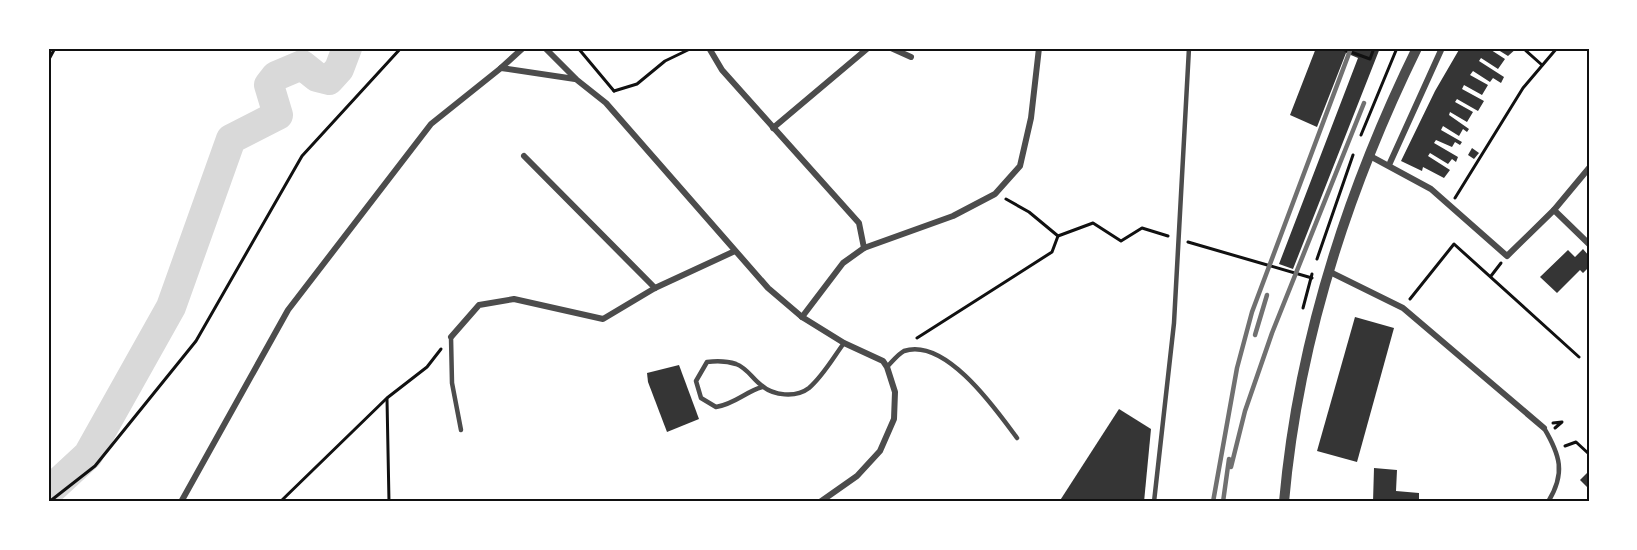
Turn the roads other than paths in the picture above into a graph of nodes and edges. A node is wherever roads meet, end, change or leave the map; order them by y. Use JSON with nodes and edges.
{"nodes":[{"id":1,"x":523,"y":48,"type":"edge"},
{"id":2,"x":545,"y":48,"type":"edge"},
{"id":3,"x":709,"y":48,"type":"edge"},
{"id":4,"x":868,"y":48,"type":"edge"},
{"id":5,"x":891,"y":48,"type":"edge"},
{"id":6,"x":1040,"y":48,"type":"edge"},
{"id":7,"x":1188,"y":48,"type":"edge"},
{"id":8,"x":1416,"y":48,"type":"edge"},
{"id":9,"x":1442,"y":48,"type":"edge"},
{"id":10,"x":910,"y":57,"type":"dead end"},
{"id":11,"x":501,"y":68,"type":"junction"},
{"id":12,"x":577,"y":80,"type":"junction"},
{"id":13,"x":773,"y":129,"type":"junction"},
{"id":14,"x":524,"y":156,"type":"dead end"},
{"id":15,"x":1370,"y":156,"type":"junction"},
{"id":16,"x":1389,"y":165,"type":"junction"},
{"id":17,"x":1589,"y":168,"type":"edge"},
{"id":18,"x":1554,"y":210,"type":"junction"},
{"id":19,"x":1589,"y":244,"type":"edge"},
{"id":20,"x":864,"y":248,"type":"junction"},
{"id":21,"x":735,"y":252,"type":"junction"},
{"id":22,"x":1328,"y":271,"type":"junction"},
{"id":23,"x":656,"y":288,"type":"junction"},
{"id":24,"x":802,"y":317,"type":"junction"},
{"id":25,"x":452,"y":337,"type":"joint"},
{"id":26,"x":844,"y":344,"type":"junction"},
{"id":27,"x":887,"y":367,"type":"junction"},
{"id":28,"x":762,"y":387,"type":"junction"},
{"id":29,"x":1544,"y":428,"type":"joint"},
{"id":30,"x":461,"y":430,"type":"dead end"},
{"id":31,"x":1017,"y":438,"type":"dead end"},
{"id":32,"x":181,"y":502,"type":"edge"},
{"id":33,"x":820,"y":502,"type":"edge"},
{"id":34,"x":1154,"y":502,"type":"edge"},
{"id":35,"x":1284,"y":502,"type":"edge"},
{"id":36,"x":1548,"y":502,"type":"edge"}],
"edges":[{"from":1,"to":11,"type":"street"},
{"from":2,"to":12,"type":"street"},
{"from":3,"to":13,"type":"street"},
{"from":4,"to":13,"type":"street"},
{"from":5,"to":10,"type":"street"},
{"from":6,"to":20,"type":"street"},
{"from":7,"to":34,"type":"lane"},
{"from":8,"to":15,"type":"street"},
{"from":9,"to":16,"type":"street"},
{"from":11,"to":12,"type":"street"},
{"from":11,"to":32,"type":"street"},
{"from":12,"to":21,"type":"street"},
{"from":13,"to":20,"type":"street"},
{"from":14,"to":23,"type":"street"},
{"from":15,"to":16,"type":"street"},
{"from":15,"to":22,"type":"street"},
{"from":16,"to":18,"type":"street"},
{"from":17,"to":18,"type":"street"},
{"from":18,"to":19,"type":"street"},
{"from":20,"to":24,"type":"street"},
{"from":21,"to":23,"type":"street"},
{"from":21,"to":24,"type":"street"},
{"from":22,"to":29,"type":"street"},
{"from":22,"to":35,"type":"street"},
{"from":23,"to":25,"type":"street"},
{"from":24,"to":26,"type":"street"},
{"from":25,"to":30,"type":"lane"},
{"from":26,"to":27,"type":"street"},
{"from":26,"to":28,"type":"lane"},
{"from":27,"to":31,"type":"lane"},
{"from":27,"to":33,"type":"street"},
{"from":28,"to":28,"type":"lane"},
{"from":29,"to":36,"type":"lane"}]}
